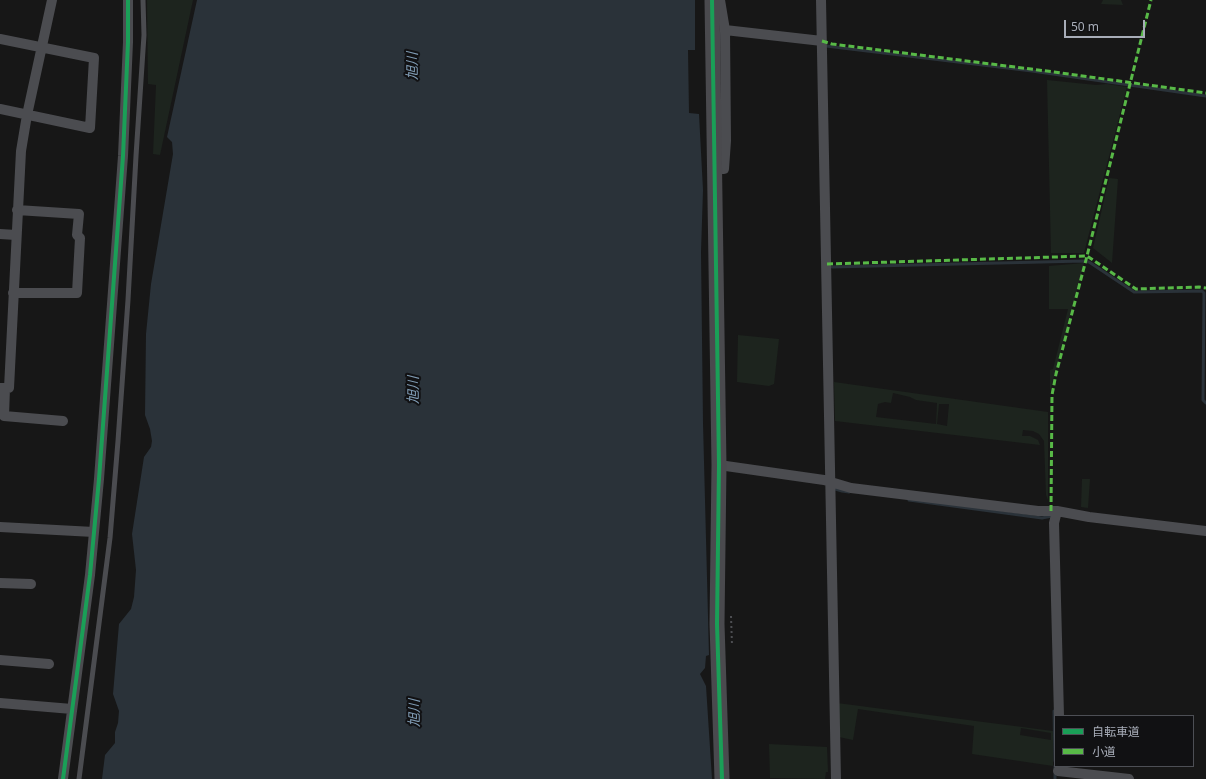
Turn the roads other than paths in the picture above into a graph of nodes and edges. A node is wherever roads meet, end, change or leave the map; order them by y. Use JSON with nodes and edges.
{"nodes":[{"id":1,"x":52,"y":0,"type":"edge"},
{"id":2,"x":128,"y":0,"type":"edge"},
{"id":3,"x":143,"y":0,"type":"edge"},
{"id":4,"x":712,"y":0,"type":"edge"},
{"id":5,"x":720,"y":0,"type":"edge"},
{"id":6,"x":822,"y":0,"type":"edge"},
{"id":7,"x":725,"y":30,"type":"junction"},
{"id":8,"x":0,"y":39,"type":"edge"},
{"id":9,"x":819,"y":41,"type":"junction"},
{"id":10,"x":42,"y":47,"type":"junction"},
{"id":11,"x":0,"y":109,"type":"edge"},
{"id":12,"x":27,"y":115,"type":"junction"},
{"id":13,"x":715,"y":169,"type":"junction"},
{"id":14,"x":17,"y":210,"type":"junction"},
{"id":15,"x":0,"y":234,"type":"edge"},
{"id":16,"x":16,"y":235,"type":"junction"},
{"id":17,"x":13,"y":293,"type":"junction"},
{"id":18,"x":2,"y":388,"type":"edge"},
{"id":19,"x":63,"y":421,"type":"dead end"},
{"id":20,"x":719,"y":465,"type":"junction"},
{"id":21,"x":830,"y":484,"type":"junction"},
{"id":22,"x":1056,"y":514,"type":"junction"},
{"id":23,"x":0,"y":527,"type":"edge"},
{"id":24,"x":1206,"y":531,"type":"edge"},
{"id":25,"x":94,"y":532,"type":"junction"},
{"id":26,"x":0,"y":583,"type":"edge"},
{"id":27,"x":31,"y":584,"type":"dead end"},
{"id":28,"x":0,"y":660,"type":"edge"},
{"id":29,"x":49,"y":664,"type":"dead end"},
{"id":30,"x":0,"y":703,"type":"edge"},
{"id":31,"x":72,"y":709,"type":"junction"},
{"id":32,"x":1058,"y":715,"type":"edge"},
{"id":33,"x":1059,"y":772,"type":"edge"},
{"id":34,"x":63,"y":779,"type":"edge"},
{"id":35,"x":79,"y":779,"type":"edge"},
{"id":36,"x":722,"y":779,"type":"edge"},
{"id":37,"x":836,"y":779,"type":"edge"},
{"id":38,"x":1129,"y":779,"type":"edge"}],
"edges":[{"from":1,"to":10,"type":"street"},
{"from":2,"to":25,"type":"street"},
{"from":3,"to":35,"type":"lane"},
{"from":4,"to":13,"type":"street"},
{"from":5,"to":7,"type":"street"},
{"from":6,"to":9,"type":"street"},
{"from":7,"to":9,"type":"street"},
{"from":7,"to":13,"type":"street"},
{"from":8,"to":10,"type":"street"},
{"from":9,"to":21,"type":"street"},
{"from":10,"to":12,"type":"street"},
{"from":10,"to":12,"type":"street"},
{"from":11,"to":12,"type":"street"},
{"from":12,"to":14,"type":"street"},
{"from":13,"to":20,"type":"street"},
{"from":14,"to":16,"type":"street"},
{"from":14,"to":17,"type":"street"},
{"from":15,"to":16,"type":"street"},
{"from":16,"to":17,"type":"street"},
{"from":17,"to":18,"type":"street"},
{"from":18,"to":19,"type":"street"},
{"from":20,"to":21,"type":"street"},
{"from":20,"to":36,"type":"street"},
{"from":21,"to":22,"type":"street"},
{"from":21,"to":37,"type":"street"},
{"from":22,"to":24,"type":"street"},
{"from":22,"to":32,"type":"street"},
{"from":23,"to":25,"type":"street"},
{"from":25,"to":31,"type":"street"},
{"from":26,"to":27,"type":"street"},
{"from":28,"to":29,"type":"street"},
{"from":30,"to":31,"type":"street"},
{"from":31,"to":34,"type":"street"},
{"from":33,"to":38,"type":"street"}]}
